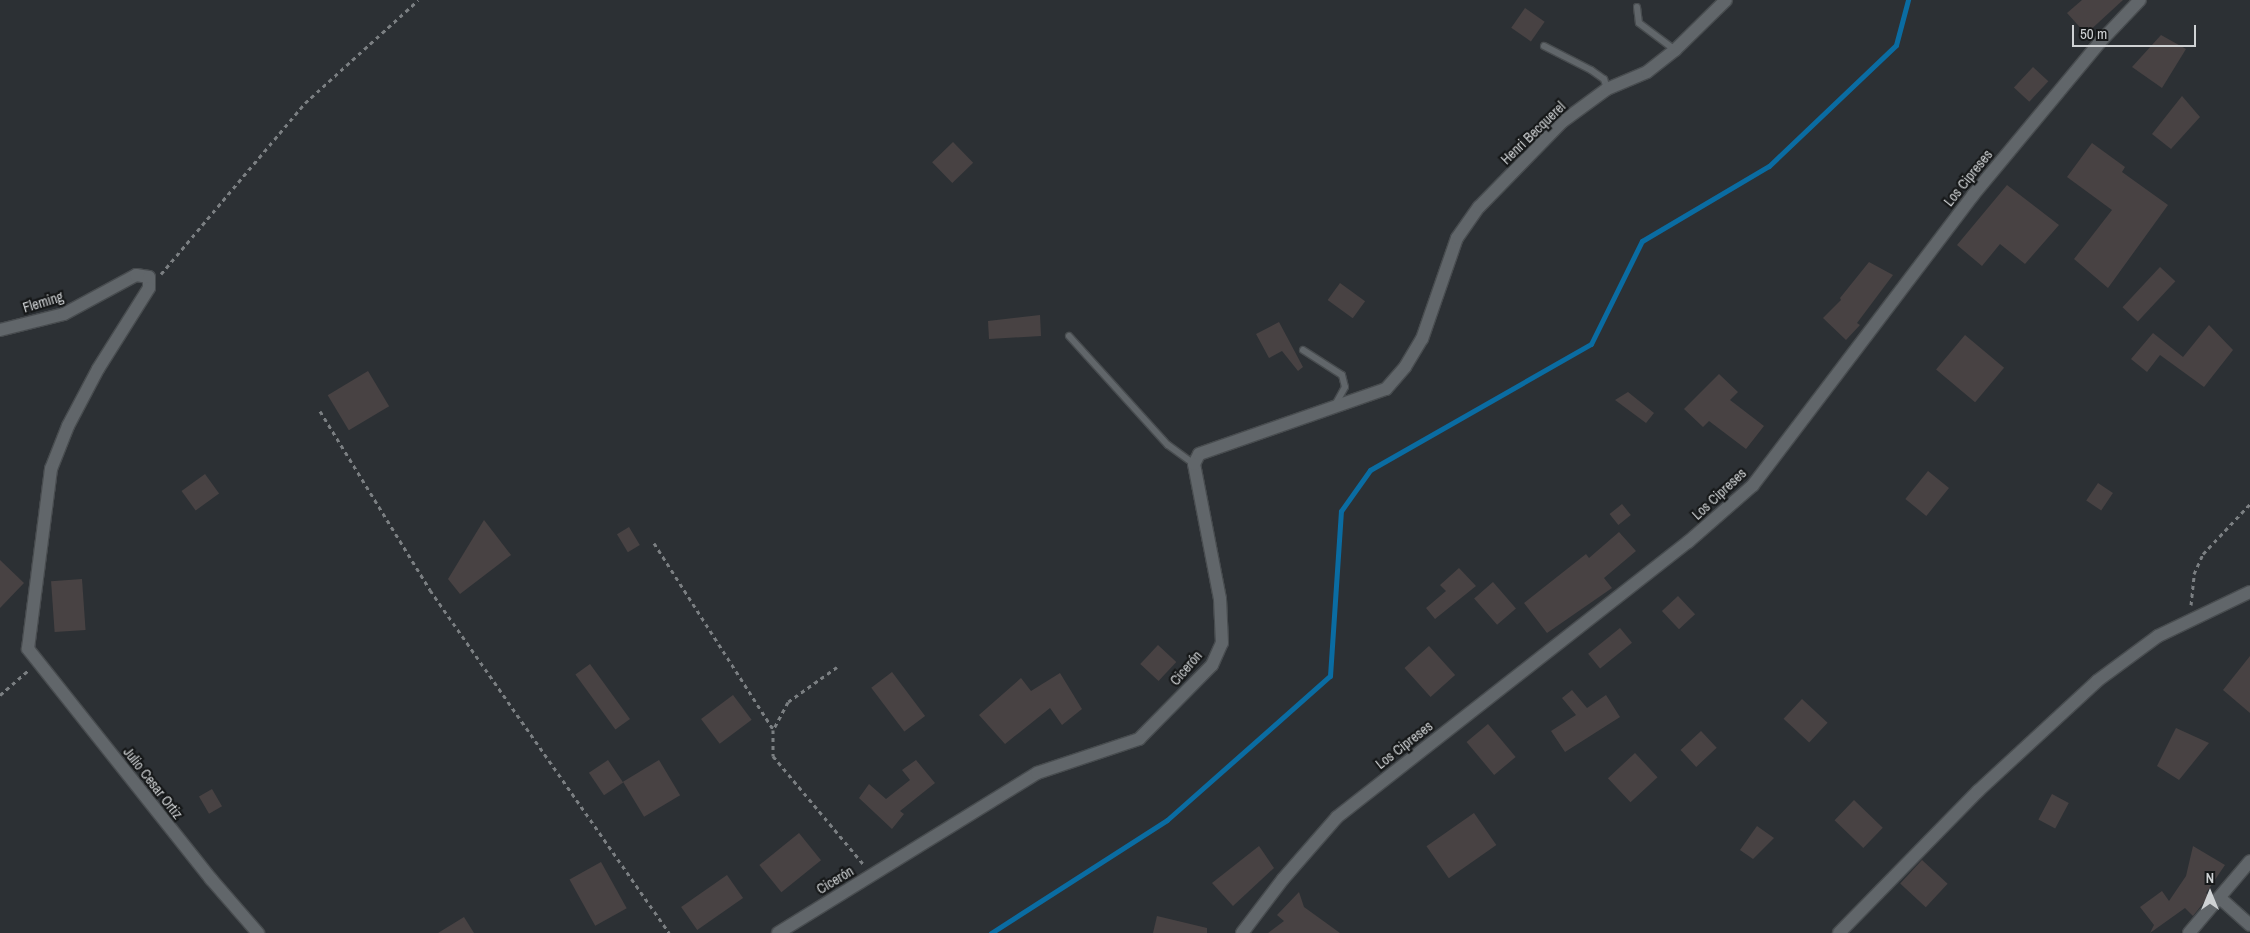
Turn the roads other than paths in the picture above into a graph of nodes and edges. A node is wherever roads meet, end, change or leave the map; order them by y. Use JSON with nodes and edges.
{"nodes":[{"id":1,"x":1726,"y":0,"type":"edge"},
{"id":2,"x":2140,"y":0,"type":"edge"},
{"id":3,"x":1637,"y":8,"type":"dead end"},
{"id":4,"x":1544,"y":46,"type":"dead end"},
{"id":5,"x":1676,"y":50,"type":"junction"},
{"id":6,"x":1607,"y":89,"type":"junction"},
{"id":7,"x":0,"y":330,"type":"edge"},
{"id":8,"x":1069,"y":336,"type":"dead end"},
{"id":9,"x":1303,"y":350,"type":"dead end"},
{"id":10,"x":1334,"y":406,"type":"junction"},
{"id":11,"x":1194,"y":464,"type":"junction"},
{"id":12,"x":2250,"y":592,"type":"edge"},
{"id":13,"x":28,"y":649,"type":"joint"},
{"id":14,"x":2250,"y":861,"type":"edge"},
{"id":15,"x":2220,"y":898,"type":"junction"},
{"id":16,"x":2250,"y":925,"type":"edge"},
{"id":17,"x":258,"y":933,"type":"edge"},
{"id":18,"x":778,"y":933,"type":"edge"},
{"id":19,"x":1242,"y":933,"type":"edge"},
{"id":20,"x":1839,"y":933,"type":"edge"},
{"id":21,"x":2189,"y":933,"type":"edge"}],
"edges":[{"from":1,"to":5,"type":"street","name":"Henri Becquerel"},
{"from":2,"to":19,"type":"street","name":"Los Cipreses"},
{"from":3,"to":5,"type":"lane"},
{"from":4,"to":6,"type":"lane"},
{"from":5,"to":6,"type":"street","name":"Henri Becquerel"},
{"from":6,"to":10,"type":"street","name":"Henri Becquerel"},
{"from":7,"to":13,"type":"street","name":"Fleming"},
{"from":8,"to":11,"type":"lane"},
{"from":9,"to":10,"type":"lane"},
{"from":10,"to":11,"type":"street"},
{"from":11,"to":18,"type":"street","name":"Cicerón"},
{"from":12,"to":20,"type":"street"},
{"from":13,"to":17,"type":"street","name":"Julio Cesar Ortiz"},
{"from":14,"to":15,"type":"street"},
{"from":15,"to":16,"type":"street"},
{"from":15,"to":21,"type":"street"}]}
